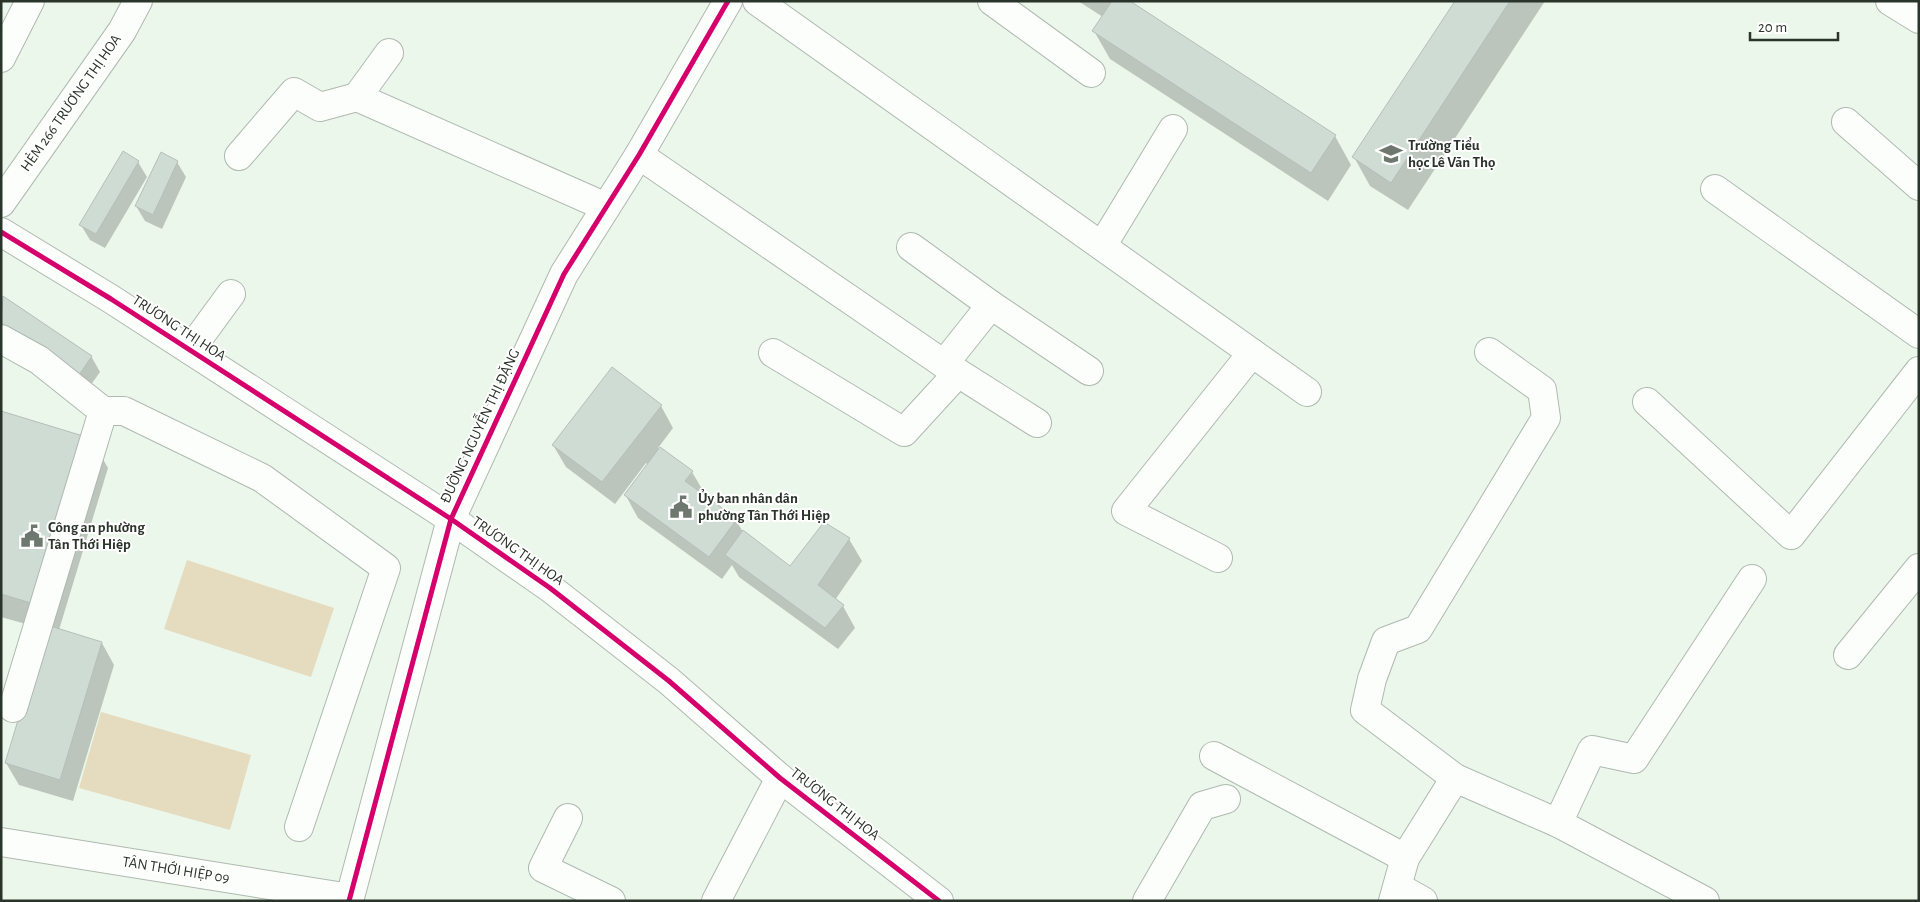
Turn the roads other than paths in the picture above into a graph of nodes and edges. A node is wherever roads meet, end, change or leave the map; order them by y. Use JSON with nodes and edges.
{"nodes":[{"id":1,"x":30,"y":1,"type":"edge"},
{"id":2,"x":138,"y":1,"type":"edge"},
{"id":3,"x":728,"y":1,"type":"edge"},
{"id":4,"x":757,"y":1,"type":"edge"},
{"id":5,"x":992,"y":1,"type":"edge"},
{"id":6,"x":1894,"y":2,"type":"edge"},
{"id":7,"x":1919,"y":19,"type":"edge"},
{"id":8,"x":389,"y":53,"type":"dead end"},
{"id":9,"x":1,"y":58,"type":"edge"},
{"id":10,"x":1090,"y":73,"type":"dead end"},
{"id":11,"x":356,"y":97,"type":"junction"},
{"id":12,"x":1846,"y":122,"type":"dead end"},
{"id":13,"x":1173,"y":129,"type":"dead end"},
{"id":14,"x":638,"y":155,"type":"junction"},
{"id":15,"x":239,"y":156,"type":"dead end"},
{"id":16,"x":1919,"y":186,"type":"edge"},
{"id":17,"x":1715,"y":189,"type":"dead end"},
{"id":18,"x":1,"y":203,"type":"edge"},
{"id":19,"x":606,"y":207,"type":"junction"},
{"id":20,"x":1,"y":232,"type":"edge"},
{"id":21,"x":1102,"y":246,"type":"junction"},
{"id":22,"x":911,"y":247,"type":"dead end"},
{"id":23,"x":231,"y":294,"type":"dead end"},
{"id":24,"x":991,"y":304,"type":"junction"},
{"id":25,"x":1919,"y":334,"type":"edge"},
{"id":26,"x":1,"y":339,"type":"edge"},
{"id":27,"x":190,"y":350,"type":"junction"},
{"id":28,"x":1489,"y":352,"type":"dead end"},
{"id":29,"x":772,"y":353,"type":"dead end"},
{"id":30,"x":1252,"y":353,"type":"junction"},
{"id":31,"x":951,"y":368,"type":"junction"},
{"id":32,"x":1089,"y":371,"type":"dead end"},
{"id":33,"x":1919,"y":371,"type":"edge"},
{"id":34,"x":1307,"y":392,"type":"dead end"},
{"id":35,"x":1647,"y":402,"type":"dead end"},
{"id":36,"x":103,"y":411,"type":"junction"},
{"id":37,"x":1037,"y":423,"type":"dead end"},
{"id":38,"x":451,"y":519,"type":"junction"},
{"id":39,"x":1218,"y":558,"type":"dead end"},
{"id":40,"x":1919,"y":568,"type":"edge"},
{"id":41,"x":1752,"y":579,"type":"dead end"},
{"id":42,"x":1848,"y":655,"type":"dead end"},
{"id":43,"x":13,"y":708,"type":"dead end"},
{"id":44,"x":1214,"y":756,"type":"dead end"},
{"id":45,"x":780,"y":778,"type":"junction"},
{"id":46,"x":1455,"y":778,"type":"junction"},
{"id":47,"x":1226,"y":799,"type":"dead end"},
{"id":48,"x":568,"y":818,"type":"dead end"},
{"id":49,"x":1558,"y":822,"type":"junction"},
{"id":50,"x":299,"y":827,"type":"dead end"},
{"id":51,"x":1,"y":842,"type":"edge"},
{"id":52,"x":1405,"y":858,"type":"junction"},
{"id":53,"x":1396,"y":894,"type":"edge"},
{"id":54,"x":350,"y":899,"type":"edge"},
{"id":55,"x":611,"y":901,"type":"edge"},
{"id":56,"x":716,"y":901,"type":"edge"},
{"id":57,"x":939,"y":901,"type":"edge"},
{"id":58,"x":1147,"y":901,"type":"edge"},
{"id":59,"x":1423,"y":901,"type":"edge"},
{"id":60,"x":1705,"y":901,"type":"edge"}],
"edges":[{"from":1,"to":9,"type":"street"},
{"from":2,"to":18,"type":"street","name":"HẺM 266 TRƯƠNG THỊ HOA"},
{"from":3,"to":14,"type":"street","name":"ĐƯỜNG NGUYỄN THỊ ĐẶNG"},
{"from":4,"to":21,"type":"street"},
{"from":5,"to":10,"type":"street"},
{"from":6,"to":7,"type":"street"},
{"from":8,"to":11,"type":"street"},
{"from":11,"to":15,"type":"street"},
{"from":11,"to":19,"type":"street"},
{"from":12,"to":16,"type":"street"},
{"from":13,"to":21,"type":"street"},
{"from":14,"to":19,"type":"street","name":"ĐƯỜNG NGUYỄN THỊ ĐẶNG"},
{"from":14,"to":31,"type":"street"},
{"from":17,"to":25,"type":"street"},
{"from":19,"to":38,"type":"street","name":"ĐƯỜNG NGUYỄN THỊ ĐẶNG"},
{"from":20,"to":27,"type":"street","name":"TRƯƠNG THỊ HOA"},
{"from":21,"to":30,"type":"street"},
{"from":22,"to":24,"type":"street"},
{"from":23,"to":27,"type":"street"},
{"from":24,"to":31,"type":"street"},
{"from":24,"to":32,"type":"street"},
{"from":26,"to":36,"type":"street"},
{"from":27,"to":38,"type":"street","name":"TRƯƠNG THỊ HOA"},
{"from":28,"to":46,"type":"street"},
{"from":29,"to":31,"type":"street"},
{"from":30,"to":34,"type":"street"},
{"from":30,"to":39,"type":"street"},
{"from":31,"to":37,"type":"street"},
{"from":33,"to":35,"type":"street"},
{"from":36,"to":43,"type":"street"},
{"from":36,"to":50,"type":"street"},
{"from":38,"to":45,"type":"street","name":"TRƯƠNG THỊ HOA"},
{"from":38,"to":54,"type":"street","name":"ĐƯỜNG NGUYỄN THỊ ĐẶNG"},
{"from":40,"to":42,"type":"street"},
{"from":41,"to":49,"type":"street"},
{"from":44,"to":52,"type":"street"},
{"from":45,"to":56,"type":"street"},
{"from":45,"to":57,"type":"street","name":"TRƯƠNG THỊ HOA"},
{"from":46,"to":49,"type":"street"},
{"from":46,"to":52,"type":"street"},
{"from":47,"to":58,"type":"street"},
{"from":48,"to":55,"type":"street"},
{"from":49,"to":60,"type":"street"},
{"from":51,"to":54,"type":"street","name":"TÂN THỚI HIỆP 09"},
{"from":52,"to":53,"type":"street"},
{"from":53,"to":59,"type":"street"}]}
